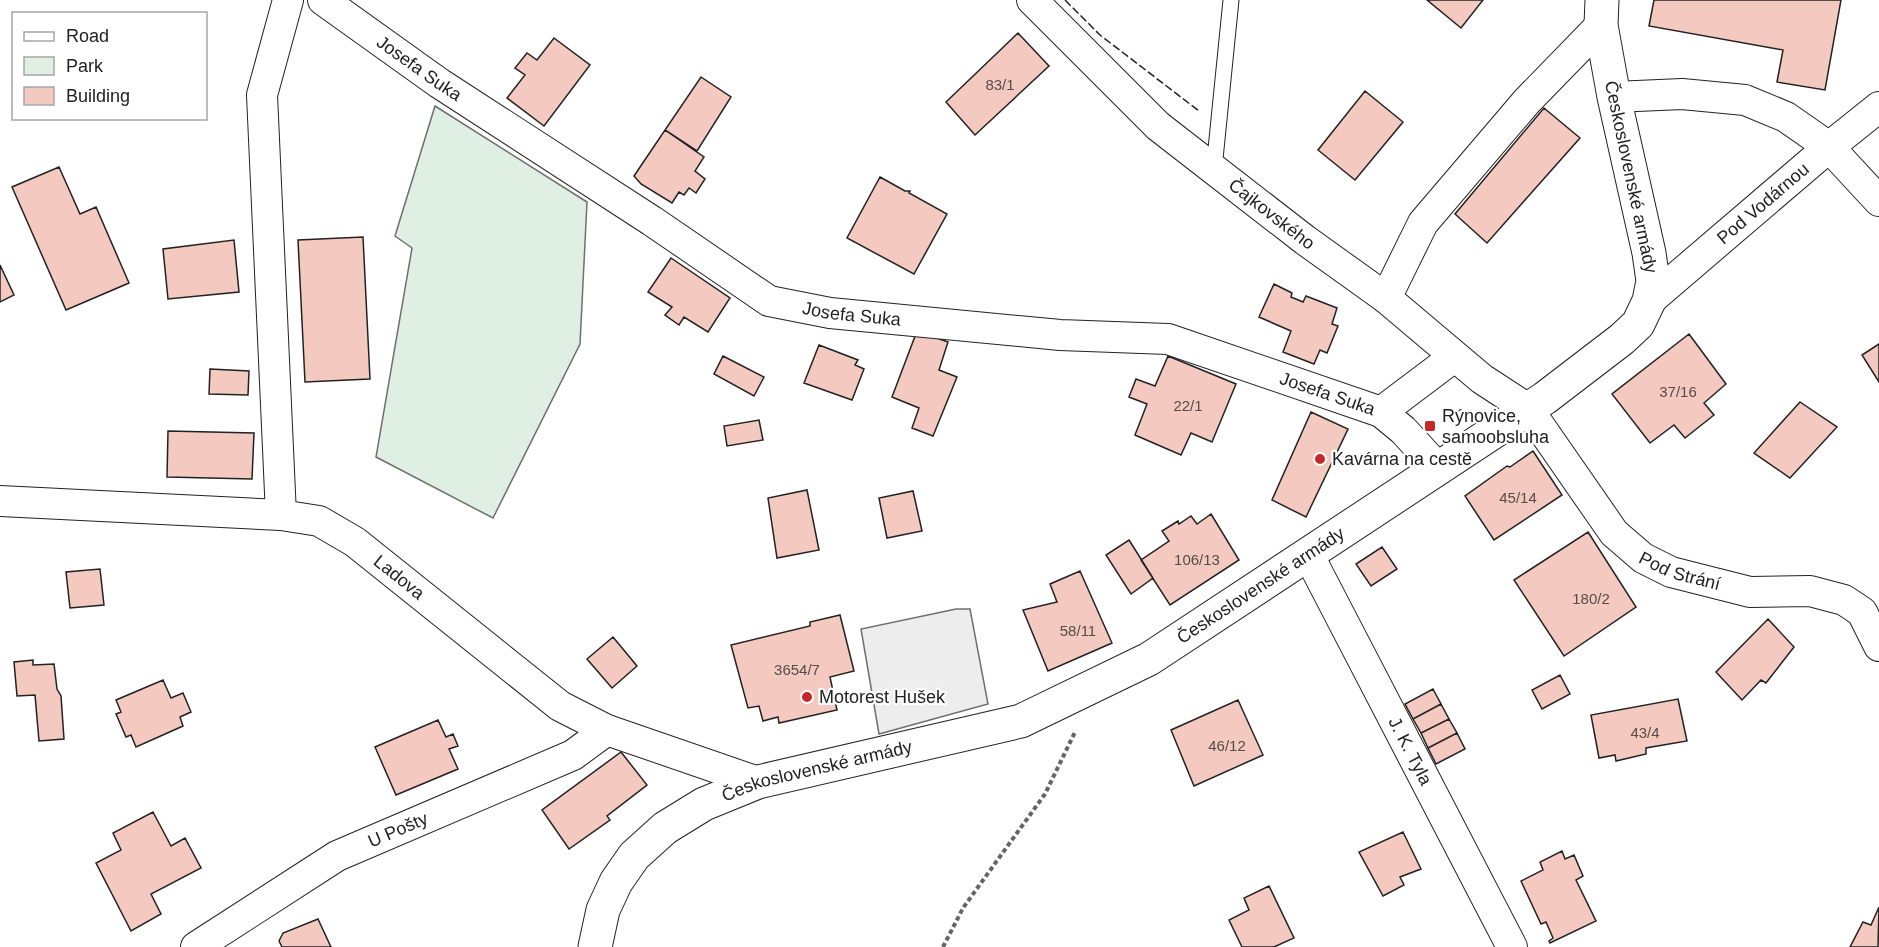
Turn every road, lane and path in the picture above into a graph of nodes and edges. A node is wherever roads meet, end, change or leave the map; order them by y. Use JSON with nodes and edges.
{"nodes":[{"id":1,"x":288,"y":0,"type":"edge"},
{"id":2,"x":322,"y":0,"type":"edge"},
{"id":3,"x":1032,"y":0,"type":"edge"},
{"id":4,"x":1231,"y":0,"type":"edge"},
{"id":5,"x":1601,"y":13,"type":"edge"},
{"id":6,"x":1614,"y":97,"type":"junction"},
{"id":7,"x":1879,"y":107,"type":"edge"},
{"id":8,"x":1828,"y":147,"type":"junction"},
{"id":9,"x":1214,"y":169,"type":"junction"},
{"id":10,"x":1879,"y":201,"type":"edge"},
{"id":11,"x":1386,"y":298,"type":"junction"},
{"id":12,"x":1649,"y":301,"type":"junction"},
{"id":13,"x":1454,"y":357,"type":"junction"},
{"id":14,"x":1528,"y":409,"type":"junction"},
{"id":15,"x":1381,"y":412,"type":"junction"},
{"id":16,"x":1438,"y":468,"type":"junction"},
{"id":17,"x":0,"y":501,"type":"edge"},
{"id":18,"x":281,"y":515,"type":"junction"},
{"id":19,"x":1308,"y":554,"type":"junction"},
{"id":20,"x":1879,"y":646,"type":"edge"},
{"id":21,"x":1099,"y":683,"type":"junction"},
{"id":22,"x":607,"y":730,"type":"junction"},
{"id":23,"x":758,"y":782,"type":"junction"},
{"id":24,"x":196,"y":947,"type":"edge"},
{"id":25,"x":595,"y":947,"type":"edge"},
{"id":26,"x":943,"y":947,"type":"edge"},
{"id":27,"x":1512,"y":947,"type":"edge"}],
"edges":[{"from":1,"to":18,"type":"street"},
{"from":2,"to":15,"type":"street","name":"Josefa Suka"},
{"from":3,"to":9,"type":"street","name":"Čajkovského"},
{"from":4,"to":9,"type":"lane"},
{"from":5,"to":6,"type":"street","name":"Československé armády"},
{"from":5,"to":11,"type":"street"},
{"from":6,"to":8,"type":"street"},
{"from":6,"to":12,"type":"street","name":"Československé armády"},
{"from":7,"to":8,"type":"street","name":"Pod Vodárnou"},
{"from":8,"to":10,"type":"street"},
{"from":8,"to":12,"type":"street","name":"Pod Vodárnou"},
{"from":9,"to":11,"type":"street","name":"Čajkovského"},
{"from":11,"to":13,"type":"street","name":"Čajkovského"},
{"from":12,"to":14,"type":"street","name":"Československé armády"},
{"from":13,"to":14,"type":"street","name":"Čajkovského"},
{"from":13,"to":15,"type":"street"},
{"from":14,"to":16,"type":"street","name":"Československé armády"},
{"from":14,"to":20,"type":"street","name":"Pod Strání"},
{"from":15,"to":16,"type":"street","name":"Josefa Suka"},
{"from":16,"to":19,"type":"street","name":"Československé armády"},
{"from":17,"to":18,"type":"street","name":"Ladova"},
{"from":18,"to":22,"type":"street","name":"Ladova"},
{"from":19,"to":21,"type":"street","name":"Československé armády"},
{"from":19,"to":27,"type":"street","name":"J. K. Tyla"},
{"from":21,"to":23,"type":"street","name":"Československé armády"},
{"from":21,"to":26,"type":"path"},
{"from":22,"to":23,"type":"street","name":"Ladova"},
{"from":22,"to":24,"type":"street","name":"U Pošty"},
{"from":23,"to":25,"type":"street","name":"Československé armády"}]}
